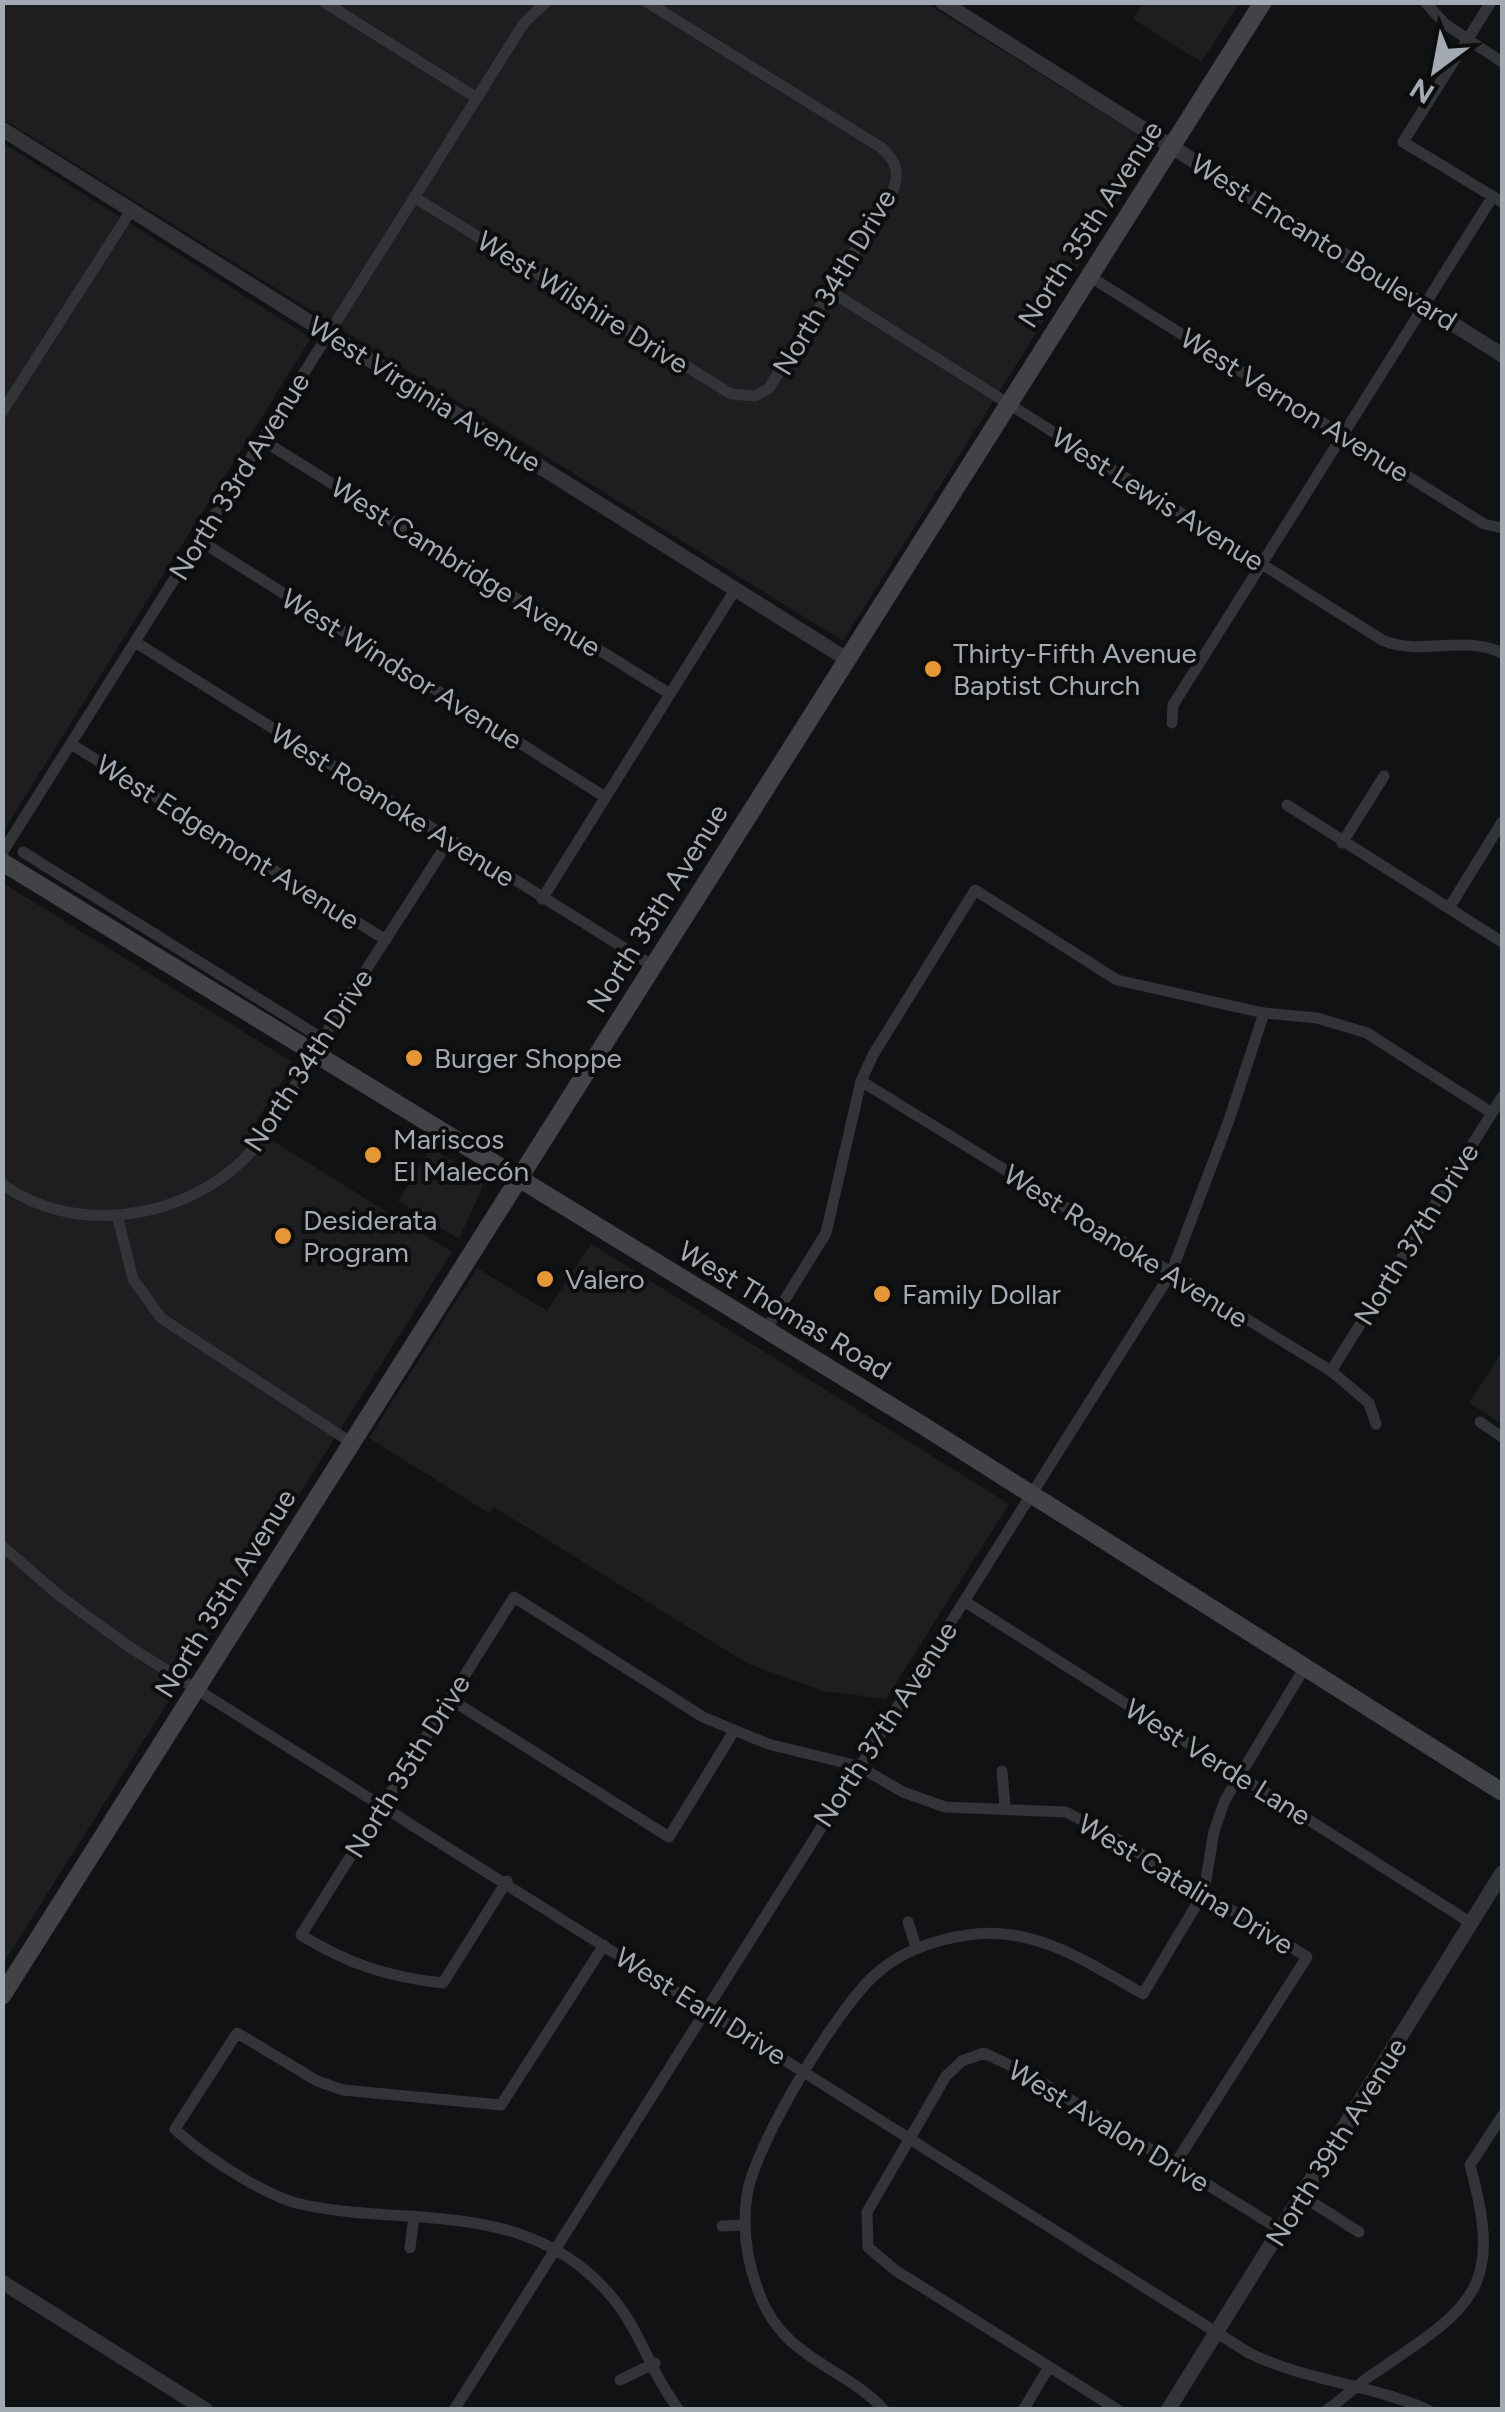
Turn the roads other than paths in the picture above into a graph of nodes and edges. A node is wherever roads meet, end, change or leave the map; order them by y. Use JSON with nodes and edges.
{"nodes":[{"id":1,"x":324,"y":2,"type":"edge"},
{"id":2,"x":546,"y":2,"type":"edge"},
{"id":3,"x":647,"y":2,"type":"edge"},
{"id":4,"x":942,"y":2,"type":"edge"},
{"id":5,"x":1425,"y":2,"type":"edge"},
{"id":6,"x":1491,"y":2,"type":"edge"},
{"id":7,"x":1256,"y":5,"type":"edge"},
{"id":8,"x":1468,"y":40,"type":"junction"},
{"id":9,"x":1502,"y":62,"type":"edge"},
{"id":10,"x":477,"y":98,"type":"junction"},
{"id":11,"x":2,"y":129,"type":"edge"},
{"id":12,"x":1173,"y":146,"type":"junction"},
{"id":13,"x":414,"y":197,"type":"junction"},
{"id":14,"x":1498,"y":199,"type":"edge"},
{"id":15,"x":132,"y":209,"type":"junction"},
{"id":16,"x":1089,"y":276,"type":"junction"},
{"id":17,"x":830,"y":292,"type":"junction"},
{"id":18,"x":1424,"y":306,"type":"junction"},
{"id":19,"x":329,"y":333,"type":"junction"},
{"id":20,"x":1502,"y":355,"type":"edge"},
{"id":21,"x":755,"y":396,"type":"joint"},
{"id":22,"x":1008,"y":404,"type":"junction"},
{"id":23,"x":2,"y":412,"type":"edge"},
{"id":24,"x":1344,"y":436,"type":"junction"},
{"id":25,"x":262,"y":440,"type":"junction"},
{"id":26,"x":1502,"y":528,"type":"edge"},
{"id":27,"x":199,"y":540,"type":"junction"},
{"id":28,"x":1262,"y":565,"type":"junction"},
{"id":29,"x":735,"y":590,"type":"junction"},
{"id":30,"x":134,"y":642,"type":"junction"},
{"id":31,"x":1502,"y":653,"type":"edge"},
{"id":32,"x":848,"y":660,"type":"junction"},
{"id":33,"x":670,"y":694,"type":"junction"},
{"id":34,"x":1172,"y":723,"type":"dead end"},
{"id":35,"x":71,"y":744,"type":"junction"},
{"id":36,"x":1384,"y":776,"type":"dead end"},
{"id":37,"x":606,"y":798,"type":"junction"},
{"id":38,"x":1286,"y":805,"type":"dead end"},
{"id":39,"x":1502,"y":822,"type":"edge"},
{"id":40,"x":448,"y":842,"type":"junction"},
{"id":41,"x":1342,"y":843,"type":"junction"},
{"id":42,"x":23,"y":852,"type":"dead end"},
{"id":43,"x":2,"y":853,"type":"edge"},
{"id":44,"x":2,"y":862,"type":"edge"},
{"id":45,"x":40,"y":874,"type":"junction"},
{"id":46,"x":542,"y":898,"type":"junction"},
{"id":47,"x":1448,"y":908,"type":"junction"},
{"id":48,"x":386,"y":940,"type":"junction"},
{"id":49,"x":1502,"y":942,"type":"edge"},
{"id":50,"x":653,"y":966,"type":"junction"},
{"id":51,"x":1264,"y":1013,"type":"junction"},
{"id":52,"x":318,"y":1047,"type":"junction"},
{"id":53,"x":862,"y":1081,"type":"junction"},
{"id":54,"x":1502,"y":1097,"type":"edge"},
{"id":55,"x":1492,"y":1113,"type":"junction"},
{"id":56,"x":518,"y":1180,"type":"junction"},
{"id":57,"x":4,"y":1190,"type":"edge"},
{"id":58,"x":117,"y":1216,"type":"junction"},
{"id":59,"x":1171,"y":1273,"type":"junction"},
{"id":60,"x":766,"y":1330,"type":"junction"},
{"id":61,"x":1330,"y":1372,"type":"junction"},
{"id":62,"x":1480,"y":1422,"type":"dead end"},
{"id":63,"x":1376,"y":1424,"type":"dead end"},
{"id":64,"x":1502,"y":1436,"type":"edge"},
{"id":65,"x":352,"y":1443,"type":"junction"},
{"id":66,"x":1030,"y":1492,"type":"junction"},
{"id":67,"x":2,"y":1546,"type":"edge"},
{"id":68,"x":514,"y":1596,"type":"joint"},
{"id":69,"x":964,"y":1601,"type":"junction"},
{"id":70,"x":1305,"y":1666,"type":"junction"},
{"id":71,"x":197,"y":1687,"type":"junction"},
{"id":72,"x":450,"y":1699,"type":"junction"},
{"id":73,"x":734,"y":1731,"type":"junction"},
{"id":74,"x":858,"y":1766,"type":"junction"},
{"id":75,"x":1002,"y":1771,"type":"dead end"},
{"id":76,"x":1237,"y":1775,"type":"junction"},
{"id":77,"x":1502,"y":1792,"type":"edge"},
{"id":78,"x":383,"y":1805,"type":"junction"},
{"id":79,"x":1004,"y":1807,"type":"junction"},
{"id":80,"x":1502,"y":1873,"type":"edge"},
{"id":81,"x":507,"y":1881,"type":"junction"},
{"id":82,"x":1204,"y":1892,"type":"junction"},
{"id":83,"x":908,"y":1922,"type":"dead end"},
{"id":84,"x":1471,"y":1923,"type":"junction"},
{"id":85,"x":604,"y":1945,"type":"junction"},
{"id":86,"x":916,"y":1947,"type":"junction"},
{"id":87,"x":2,"y":1996,"type":"edge"},
{"id":88,"x":704,"y":2008,"type":"junction"},
{"id":89,"x":807,"y":2072,"type":"junction"},
{"id":90,"x":1502,"y":2116,"type":"edge"},
{"id":91,"x":910,"y":2138,"type":"junction"},
{"id":92,"x":1175,"y":2164,"type":"junction"},
{"id":93,"x":1302,"y":2196,"type":"junction"},
{"id":94,"x":414,"y":2216,"type":"junction"},
{"id":95,"x":746,"y":2224,"type":"junction"},
{"id":96,"x":722,"y":2226,"type":"dead end"},
{"id":97,"x":1281,"y":2230,"type":"junction"},
{"id":98,"x":1358,"y":2232,"type":"dead end"},
{"id":99,"x":410,"y":2248,"type":"dead end"},
{"id":100,"x":553,"y":2251,"type":"junction"},
{"id":101,"x":2,"y":2282,"type":"edge"},
{"id":102,"x":1218,"y":2333,"type":"junction"},
{"id":103,"x":654,"y":2363,"type":"junction"},
{"id":104,"x":1049,"y":2367,"type":"junction"},
{"id":105,"x":620,"y":2380,"type":"dead end"},
{"id":106,"x":1359,"y":2385,"type":"junction"},
{"id":107,"x":206,"y":2410,"type":"edge"},
{"id":108,"x":454,"y":2410,"type":"edge"},
{"id":109,"x":679,"y":2410,"type":"edge"},
{"id":110,"x":884,"y":2410,"type":"edge"},
{"id":111,"x":1023,"y":2410,"type":"edge"},
{"id":112,"x":1118,"y":2410,"type":"edge"},
{"id":113,"x":1168,"y":2410,"type":"edge"},
{"id":114,"x":1326,"y":2410,"type":"edge"},
{"id":115,"x":1428,"y":2410,"type":"edge"}],
"edges":[{"from":1,"to":10,"type":"street"},
{"from":2,"to":10,"type":"street","name":"North 33rd Avenue"},
{"from":3,"to":17,"type":"street","name":"North 34th Drive"},
{"from":4,"to":12,"type":"street","name":"West Encanto Boulevard"},
{"from":5,"to":8,"type":"street"},
{"from":6,"to":8,"type":"street"},
{"from":7,"to":12,"type":"main road","name":"North 35th Avenue"},
{"from":8,"to":9,"type":"street"},
{"from":8,"to":14,"type":"street"},
{"from":10,"to":13,"type":"street","name":"North 33rd Avenue"},
{"from":11,"to":15,"type":"street","name":"West Virginia Avenue"},
{"from":12,"to":16,"type":"main road","name":"North 35th Avenue"},
{"from":12,"to":18,"type":"street","name":"West Encanto Boulevard"},
{"from":13,"to":19,"type":"street","name":"North 33rd Avenue"},
{"from":13,"to":21,"type":"street","name":"West Wilshire Drive"},
{"from":14,"to":18,"type":"street"},
{"from":15,"to":19,"type":"street","name":"West Virginia Avenue"},
{"from":15,"to":23,"type":"street"},
{"from":16,"to":22,"type":"main road","name":"North 35th Avenue"},
{"from":16,"to":24,"type":"street","name":"West Vernon Avenue"},
{"from":17,"to":21,"type":"street","name":"North 34th Drive"},
{"from":17,"to":22,"type":"street","name":"West Lewis Avenue"},
{"from":18,"to":20,"type":"street","name":"West Encanto Boulevard"},
{"from":18,"to":24,"type":"street"},
{"from":19,"to":25,"type":"street","name":"North 33rd Avenue"},
{"from":19,"to":29,"type":"street","name":"West Virginia Avenue"},
{"from":22,"to":28,"type":"street","name":"West Lewis Avenue"},
{"from":22,"to":32,"type":"main road","name":"North 35th Avenue"},
{"from":24,"to":26,"type":"street","name":"West Vernon Avenue"},
{"from":24,"to":28,"type":"street"},
{"from":25,"to":27,"type":"street","name":"North 33rd Avenue"},
{"from":25,"to":33,"type":"street","name":"West Cambridge Avenue"},
{"from":27,"to":30,"type":"street","name":"North 33rd Avenue"},
{"from":27,"to":37,"type":"street","name":"West Windsor Avenue"},
{"from":28,"to":31,"type":"street","name":"West Lewis Avenue"},
{"from":28,"to":34,"type":"street"},
{"from":29,"to":32,"type":"street","name":"West Virginia Avenue"},
{"from":29,"to":33,"type":"street"},
{"from":30,"to":35,"type":"street","name":"North 33rd Avenue"},
{"from":30,"to":40,"type":"street","name":"West Roanoke Avenue"},
{"from":32,"to":50,"type":"main road","name":"North 35th Avenue"},
{"from":33,"to":37,"type":"street"},
{"from":35,"to":43,"type":"street","name":"North 33rd Avenue"},
{"from":35,"to":48,"type":"street","name":"West Edgemont Avenue"},
{"from":36,"to":41,"type":"street"},
{"from":37,"to":46,"type":"street"},
{"from":38,"to":41,"type":"street"},
{"from":39,"to":47,"type":"street"},
{"from":40,"to":46,"type":"street","name":"West Roanoke Avenue"},
{"from":40,"to":48,"type":"street","name":"North 34th Drive"},
{"from":41,"to":47,"type":"street"},
{"from":42,"to":45,"type":"street","name":"West Thomas Road"},
{"from":44,"to":45,"type":"main road","name":"West Thomas Road"},
{"from":45,"to":52,"type":"main road","name":"West Thomas Road"},
{"from":46,"to":50,"type":"street","name":"West Roanoke Avenue"},
{"from":47,"to":49,"type":"street"},
{"from":48,"to":52,"type":"street","name":"North 34th Drive"},
{"from":50,"to":56,"type":"main road","name":"North 35th Avenue"},
{"from":51,"to":53,"type":"street"},
{"from":51,"to":55,"type":"street"},
{"from":51,"to":59,"type":"street","name":"North 37th Avenue"},
{"from":52,"to":56,"type":"main road","name":"West Thomas Road"},
{"from":52,"to":58,"type":"street","name":"North 34th Drive"},
{"from":53,"to":59,"type":"street","name":"West Roanoke Avenue"},
{"from":53,"to":60,"type":"street"},
{"from":54,"to":55,"type":"street","name":"North 37th Drive"},
{"from":55,"to":61,"type":"street","name":"North 37th Drive"},
{"from":56,"to":60,"type":"main road","name":"West Thomas Road"},
{"from":56,"to":65,"type":"main road","name":"North 35th Avenue"},
{"from":57,"to":58,"type":"street"},
{"from":58,"to":65,"type":"street"},
{"from":59,"to":61,"type":"street","name":"West Roanoke Avenue"},
{"from":59,"to":66,"type":"street","name":"North 37th Avenue"},
{"from":60,"to":66,"type":"main road","name":"West Thomas Road"},
{"from":61,"to":63,"type":"street","name":"West Roanoke Avenue"},
{"from":62,"to":64,"type":"street"},
{"from":65,"to":71,"type":"main road","name":"North 35th Avenue"},
{"from":66,"to":69,"type":"street","name":"North 37th Avenue"},
{"from":66,"to":70,"type":"main road","name":"West Thomas Road"},
{"from":67,"to":71,"type":"street","name":"West Earll Drive"},
{"from":68,"to":72,"type":"street","name":"North 35th Drive"},
{"from":68,"to":73,"type":"street","name":"West Catalina Drive"},
{"from":69,"to":74,"type":"street","name":"North 37th Avenue"},
{"from":69,"to":76,"type":"street","name":"West Verde Lane"},
{"from":70,"to":76,"type":"street"},
{"from":70,"to":77,"type":"main road","name":"West Thomas Road"},
{"from":71,"to":78,"type":"street","name":"West Earll Drive"},
{"from":71,"to":87,"type":"main road","name":"North 35th Avenue"},
{"from":72,"to":73,"type":"street"},
{"from":72,"to":78,"type":"street","name":"North 35th Drive"},
{"from":73,"to":74,"type":"street","name":"West Catalina Drive"},
{"from":74,"to":79,"type":"street","name":"West Catalina Drive"},
{"from":74,"to":88,"type":"street","name":"North 37th Avenue"},
{"from":75,"to":79,"type":"street"},
{"from":76,"to":82,"type":"street"},
{"from":76,"to":84,"type":"street","name":"West Verde Lane"},
{"from":78,"to":81,"type":"street","name":"West Earll Drive"},
{"from":78,"to":81,"type":"street","name":"North 35th Drive"},
{"from":79,"to":82,"type":"street","name":"West Catalina Drive"},
{"from":80,"to":84,"type":"street","name":"North 39th Avenue"},
{"from":81,"to":85,"type":"street","name":"West Earll Drive"},
{"from":82,"to":86,"type":"street"},
{"from":82,"to":92,"type":"street","name":"West Catalina Drive"},
{"from":83,"to":86,"type":"street"},
{"from":84,"to":93,"type":"street","name":"North 39th Avenue"},
{"from":85,"to":88,"type":"street","name":"West Earll Drive"},
{"from":85,"to":94,"type":"street"},
{"from":86,"to":89,"type":"street"},
{"from":88,"to":89,"type":"street","name":"West Earll Drive"},
{"from":88,"to":100,"type":"street","name":"North 37th Avenue"},
{"from":89,"to":91,"type":"street","name":"West Earll Drive"},
{"from":89,"to":95,"type":"street"},
{"from":90,"to":106,"type":"street"},
{"from":91,"to":92,"type":"street","name":"West Avalon Drive"},
{"from":91,"to":102,"type":"street","name":"West Earll Drive"},
{"from":91,"to":104,"type":"street"},
{"from":92,"to":97,"type":"street","name":"West Avalon Drive"},
{"from":93,"to":97,"type":"street","name":"North 39th Avenue"},
{"from":93,"to":98,"type":"street"},
{"from":94,"to":99,"type":"street"},
{"from":94,"to":100,"type":"street"},
{"from":95,"to":96,"type":"street"},
{"from":95,"to":110,"type":"street"},
{"from":97,"to":102,"type":"street","name":"North 39th Avenue"},
{"from":100,"to":103,"type":"street"},
{"from":100,"to":108,"type":"street","name":"North 37th Avenue"},
{"from":101,"to":107,"type":"street"},
{"from":102,"to":106,"type":"street","name":"West Earll Drive"},
{"from":102,"to":113,"type":"street","name":"North 39th Avenue"},
{"from":103,"to":105,"type":"street"},
{"from":103,"to":109,"type":"street"},
{"from":104,"to":111,"type":"street"},
{"from":104,"to":112,"type":"street"},
{"from":106,"to":114,"type":"street"},
{"from":106,"to":115,"type":"street","name":"West Earll Drive"}]}
